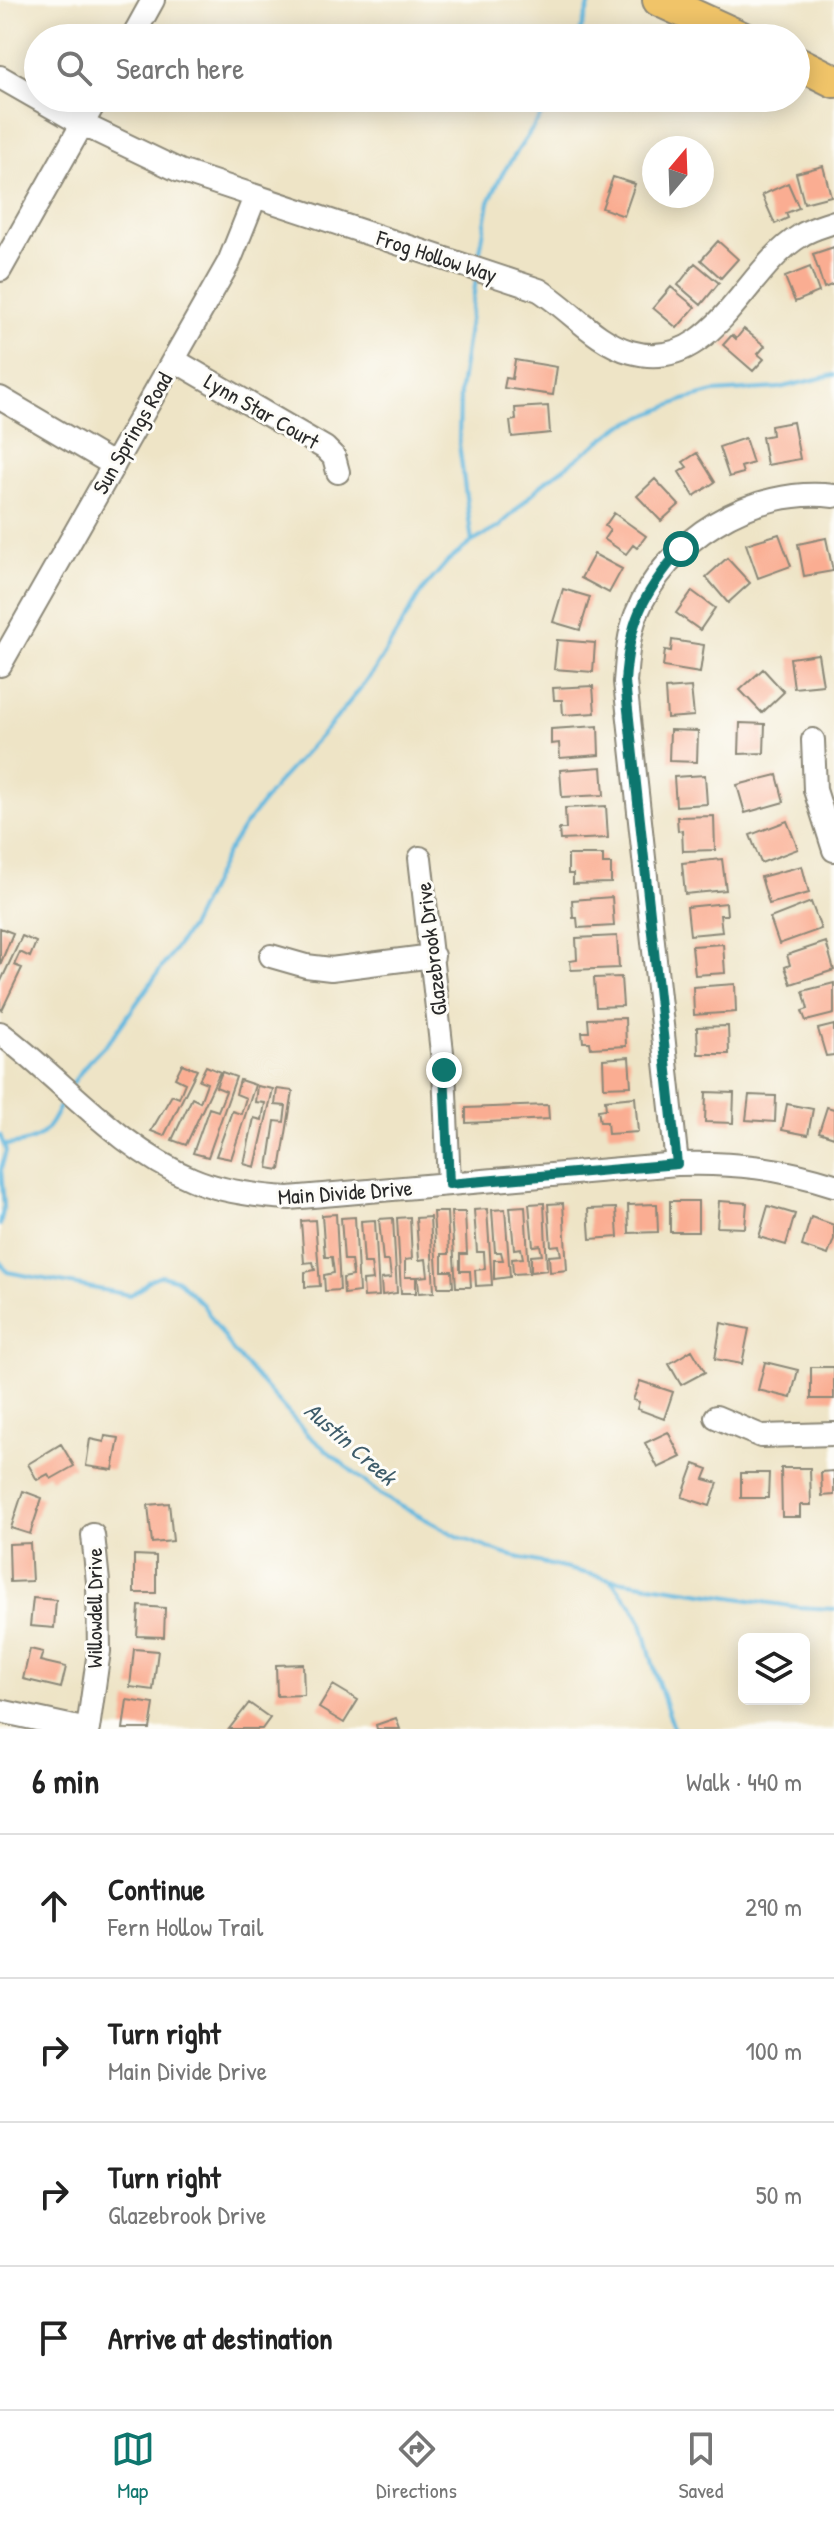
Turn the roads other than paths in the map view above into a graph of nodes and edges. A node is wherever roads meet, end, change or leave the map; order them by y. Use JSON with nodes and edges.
{"nodes":[{"id":1,"x":153,"y":0,"type":"edge"},
{"id":2,"x":659,"y":0,"type":"edge"},
{"id":3,"x":140,"y":24,"type":"edge"},
{"id":4,"x":711,"y":24,"type":"edge"},
{"id":5,"x":810,"y":69,"type":"edge"},
{"id":6,"x":0,"y":77,"type":"edge"},
{"id":7,"x":834,"y":81,"type":"edge"},
{"id":8,"x":24,"y":91,"type":"edge"},
{"id":9,"x":61,"y":112,"type":"edge"},
{"id":10,"x":89,"y":112,"type":"edge"},
{"id":11,"x":82,"y":124,"type":"junction"},
{"id":12,"x":255,"y":197,"type":"junction"},
{"id":13,"x":834,"y":222,"type":"edge"},
{"id":14,"x":0,"y":270,"type":"edge"},
{"id":15,"x":174,"y":360,"type":"junction"},
{"id":16,"x":0,"y":398,"type":"edge"},
{"id":17,"x":114,"y":465,"type":"junction"},
{"id":18,"x":338,"y":472,"type":"dead end"},
{"id":19,"x":834,"y":496,"type":"edge"},
{"id":20,"x":0,"y":665,"type":"edge"},
{"id":21,"x":813,"y":740,"type":"dead end"},
{"id":22,"x":834,"y":850,"type":"edge"},
{"id":23,"x":420,"y":858,"type":"dead end"},
{"id":24,"x":271,"y":956,"type":"dead end"},
{"id":25,"x":433,"y":956,"type":"junction"},
{"id":26,"x":0,"y":1033,"type":"edge"},
{"id":27,"x":677,"y":1164,"type":"junction"},
{"id":28,"x":449,"y":1184,"type":"junction"},
{"id":29,"x":834,"y":1185,"type":"edge"},
{"id":30,"x":716,"y":1417,"type":"dead end"},
{"id":31,"x":834,"y":1434,"type":"edge"},
{"id":32,"x":93,"y":1535,"type":"dead end"},
{"id":33,"x":0,"y":1711,"type":"edge"},
{"id":34,"x":85,"y":1729,"type":"edge"}],
"edges":[{"from":1,"to":3,"type":"street"},
{"from":2,"to":4,"type":"highway"},
{"from":5,"to":7,"type":"highway"},
{"from":6,"to":8,"type":"street","name":"Frog Hollow Way"},
{"from":9,"to":11,"type":"street","name":"Frog Hollow Way"},
{"from":10,"to":11,"type":"street"},
{"from":11,"to":12,"type":"street","name":"Frog Hollow Way"},
{"from":11,"to":14,"type":"street"},
{"from":12,"to":13,"type":"street","name":"Frog Hollow Way"},
{"from":12,"to":15,"type":"street","name":"Sun Springs Road"},
{"from":15,"to":17,"type":"street","name":"Sun Springs Road"},
{"from":15,"to":18,"type":"street","name":"Lynn Star Court"},
{"from":16,"to":17,"type":"street"},
{"from":17,"to":20,"type":"street","name":"Sun Springs Road"},
{"from":19,"to":27,"type":"street"},
{"from":21,"to":22,"type":"street"},
{"from":23,"to":25,"type":"street","name":"Glazebrook Drive"},
{"from":24,"to":25,"type":"street"},
{"from":25,"to":28,"type":"street","name":"Glazebrook Drive"},
{"from":26,"to":28,"type":"street","name":"Main Divide Drive"},
{"from":27,"to":28,"type":"street","name":"Main Divide Drive"},
{"from":27,"to":29,"type":"street","name":"Main Divide Drive"},
{"from":30,"to":31,"type":"street"},
{"from":32,"to":34,"type":"street","name":"Willowdell Drive"},
{"from":33,"to":34,"type":"street"}]}
